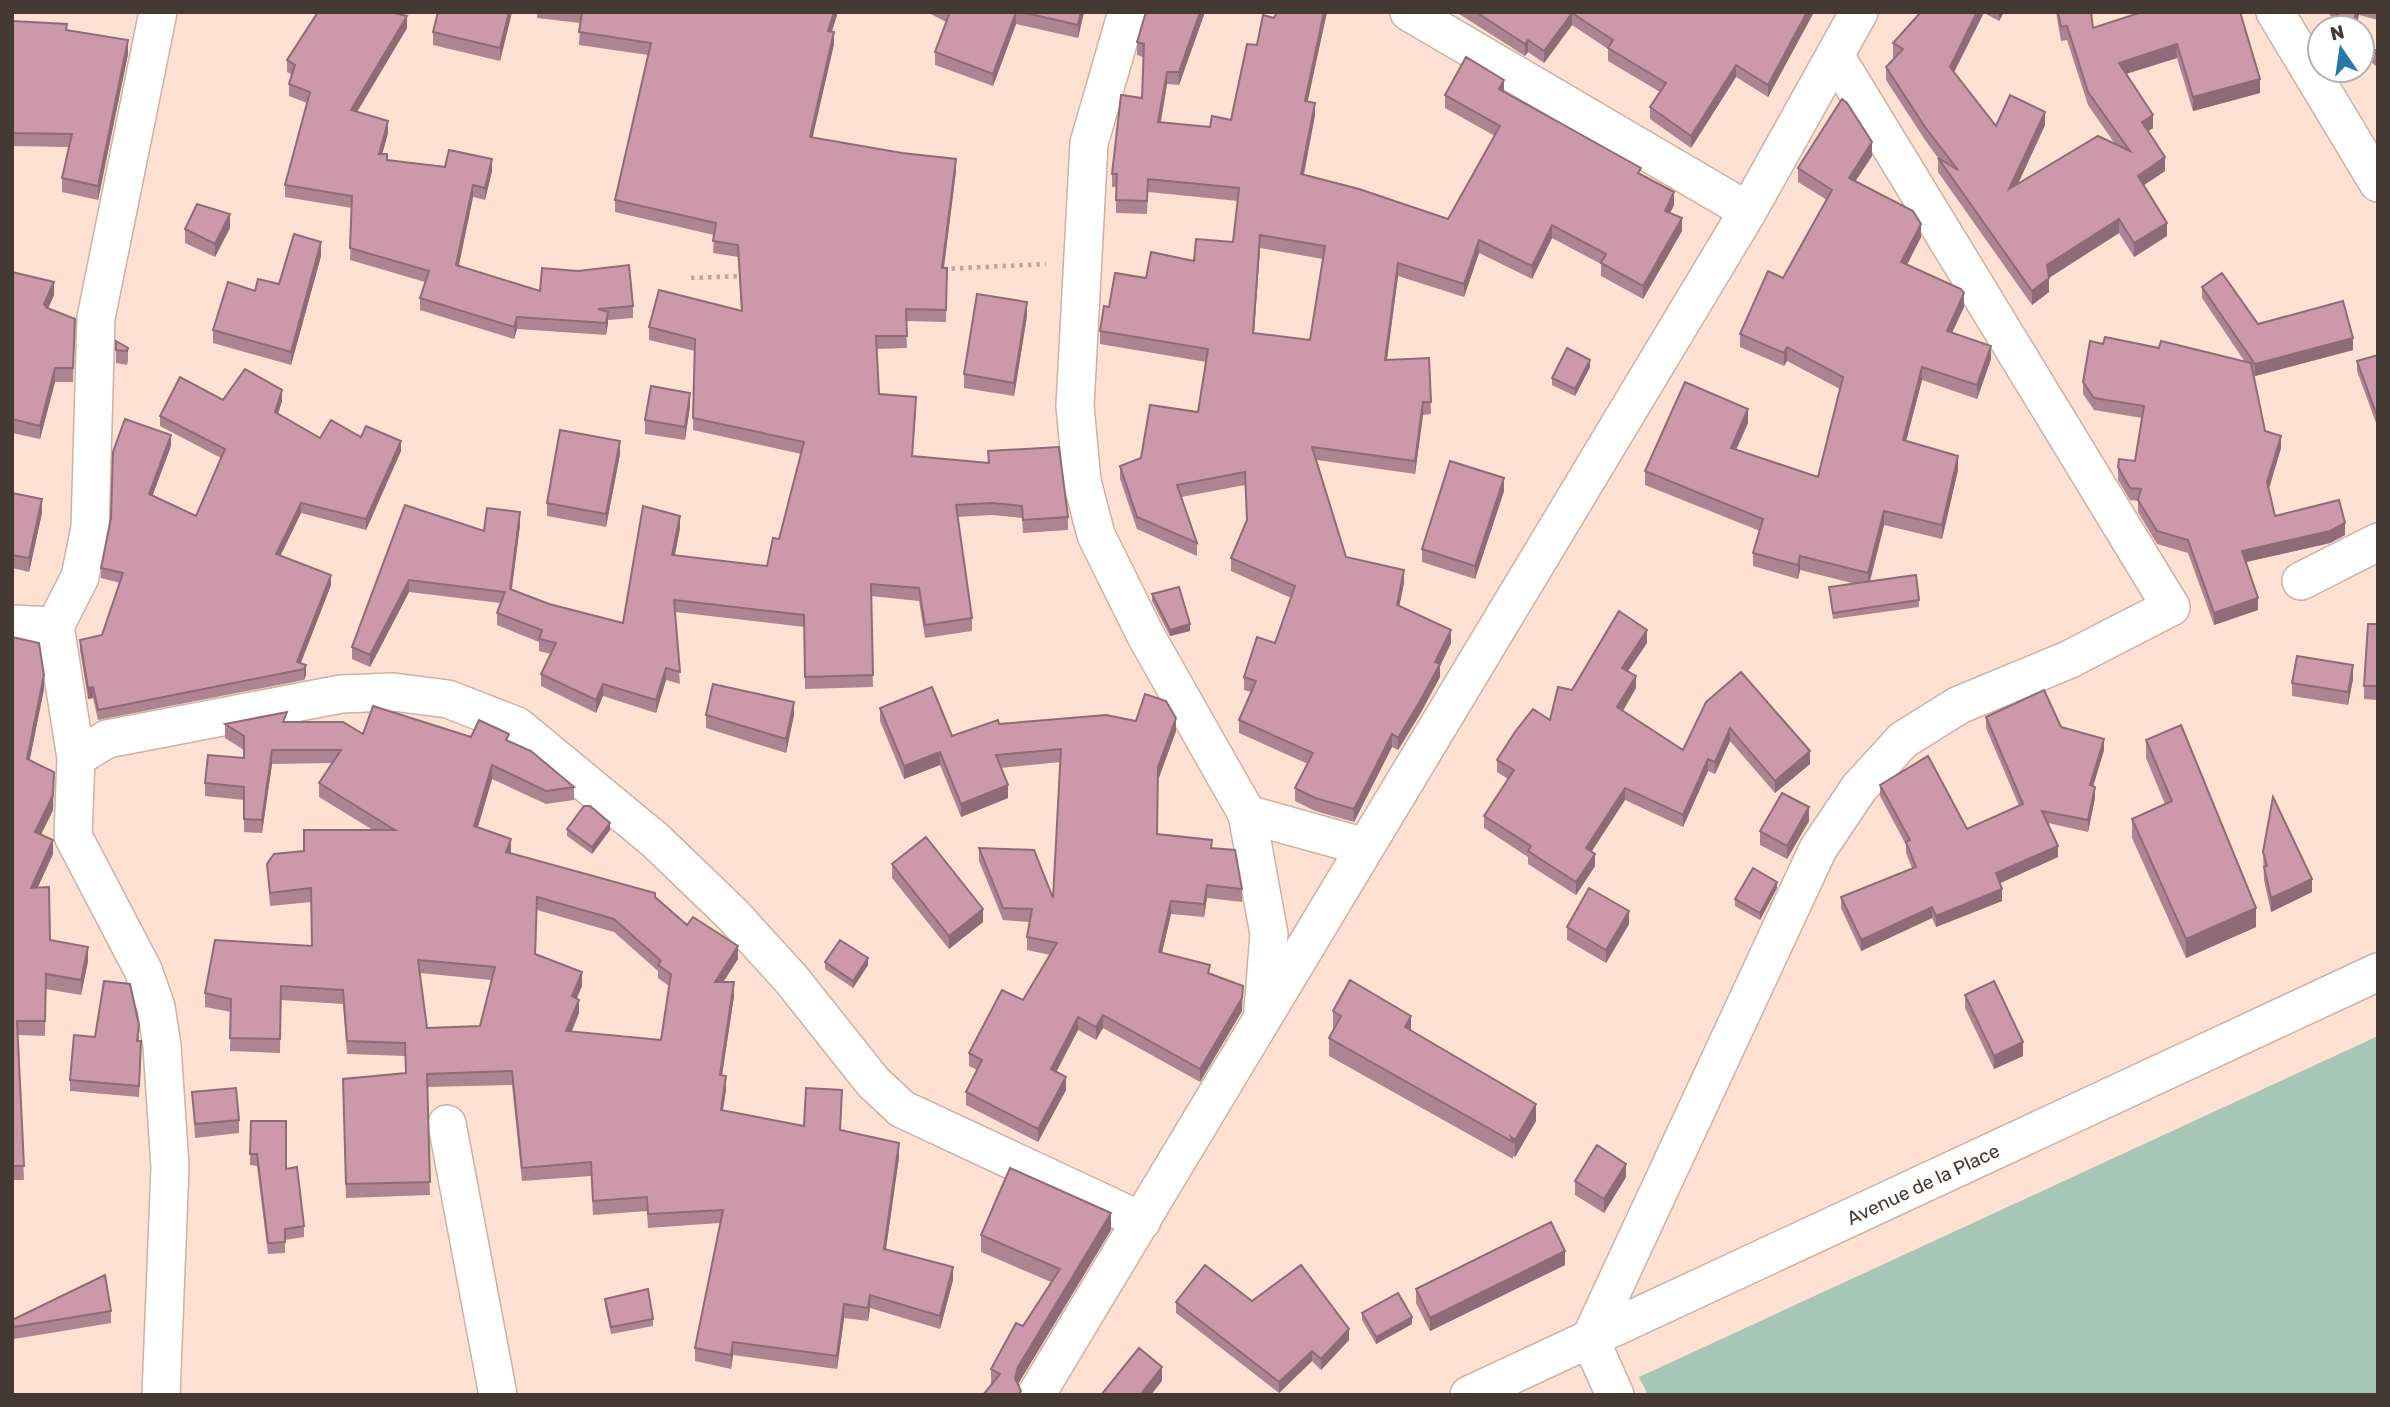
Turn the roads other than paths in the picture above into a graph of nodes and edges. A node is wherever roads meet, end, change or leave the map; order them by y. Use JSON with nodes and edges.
{"nodes":[{"id":1,"x":158,"y":12,"type":"edge"},
{"id":2,"x":1127,"y":12,"type":"edge"},
{"id":3,"x":1409,"y":12,"type":"edge"},
{"id":4,"x":1858,"y":12,"type":"edge"},
{"id":5,"x":2275,"y":12,"type":"edge"},
{"id":6,"x":1836,"y":57,"type":"junction"},
{"id":7,"x":2378,"y":183,"type":"edge"},
{"id":8,"x":1748,"y":211,"type":"junction"},
{"id":9,"x":2378,"y":542,"type":"edge"},
{"id":10,"x":2301,"y":581,"type":"dead end"},
{"id":11,"x":12,"y":624,"type":"edge"},
{"id":12,"x":55,"y":626,"type":"junction"},
{"id":13,"x":76,"y":758,"type":"junction"},
{"id":14,"x":1247,"y":814,"type":"junction"},
{"id":15,"x":1365,"y":847,"type":"junction"},
{"id":16,"x":2378,"y":972,"type":"edge"},
{"id":17,"x":1262,"y":1018,"type":"junction"},
{"id":18,"x":447,"y":1124,"type":"dead end"},
{"id":19,"x":1142,"y":1221,"type":"junction"},
{"id":20,"x":1590,"y":1339,"type":"junction"},
{"id":21,"x":161,"y":1395,"type":"edge"},
{"id":22,"x":498,"y":1395,"type":"edge"},
{"id":23,"x":1036,"y":1395,"type":"edge"},
{"id":24,"x":1469,"y":1395,"type":"edge"},
{"id":25,"x":1615,"y":1395,"type":"edge"}],
"edges":[{"from":1,"to":12,"type":"street"},
{"from":2,"to":14,"type":"street"},
{"from":3,"to":8,"type":"street"},
{"from":4,"to":6,"type":"street"},
{"from":5,"to":7,"type":"street"},
{"from":6,"to":8,"type":"street"},
{"from":6,"to":20,"type":"street"},
{"from":8,"to":15,"type":"street"},
{"from":9,"to":10,"type":"street"},
{"from":11,"to":12,"type":"street"},
{"from":12,"to":13,"type":"street"},
{"from":13,"to":19,"type":"street"},
{"from":13,"to":21,"type":"street"},
{"from":14,"to":15,"type":"street"},
{"from":14,"to":17,"type":"street"},
{"from":15,"to":17,"type":"street"},
{"from":16,"to":20,"type":"street","name":"Avenue de la Place"},
{"from":17,"to":19,"type":"street"},
{"from":18,"to":22,"type":"street"},
{"from":19,"to":23,"type":"street"},
{"from":20,"to":24,"type":"street","name":"Avenue de la Place"},
{"from":20,"to":25,"type":"street"}]}
